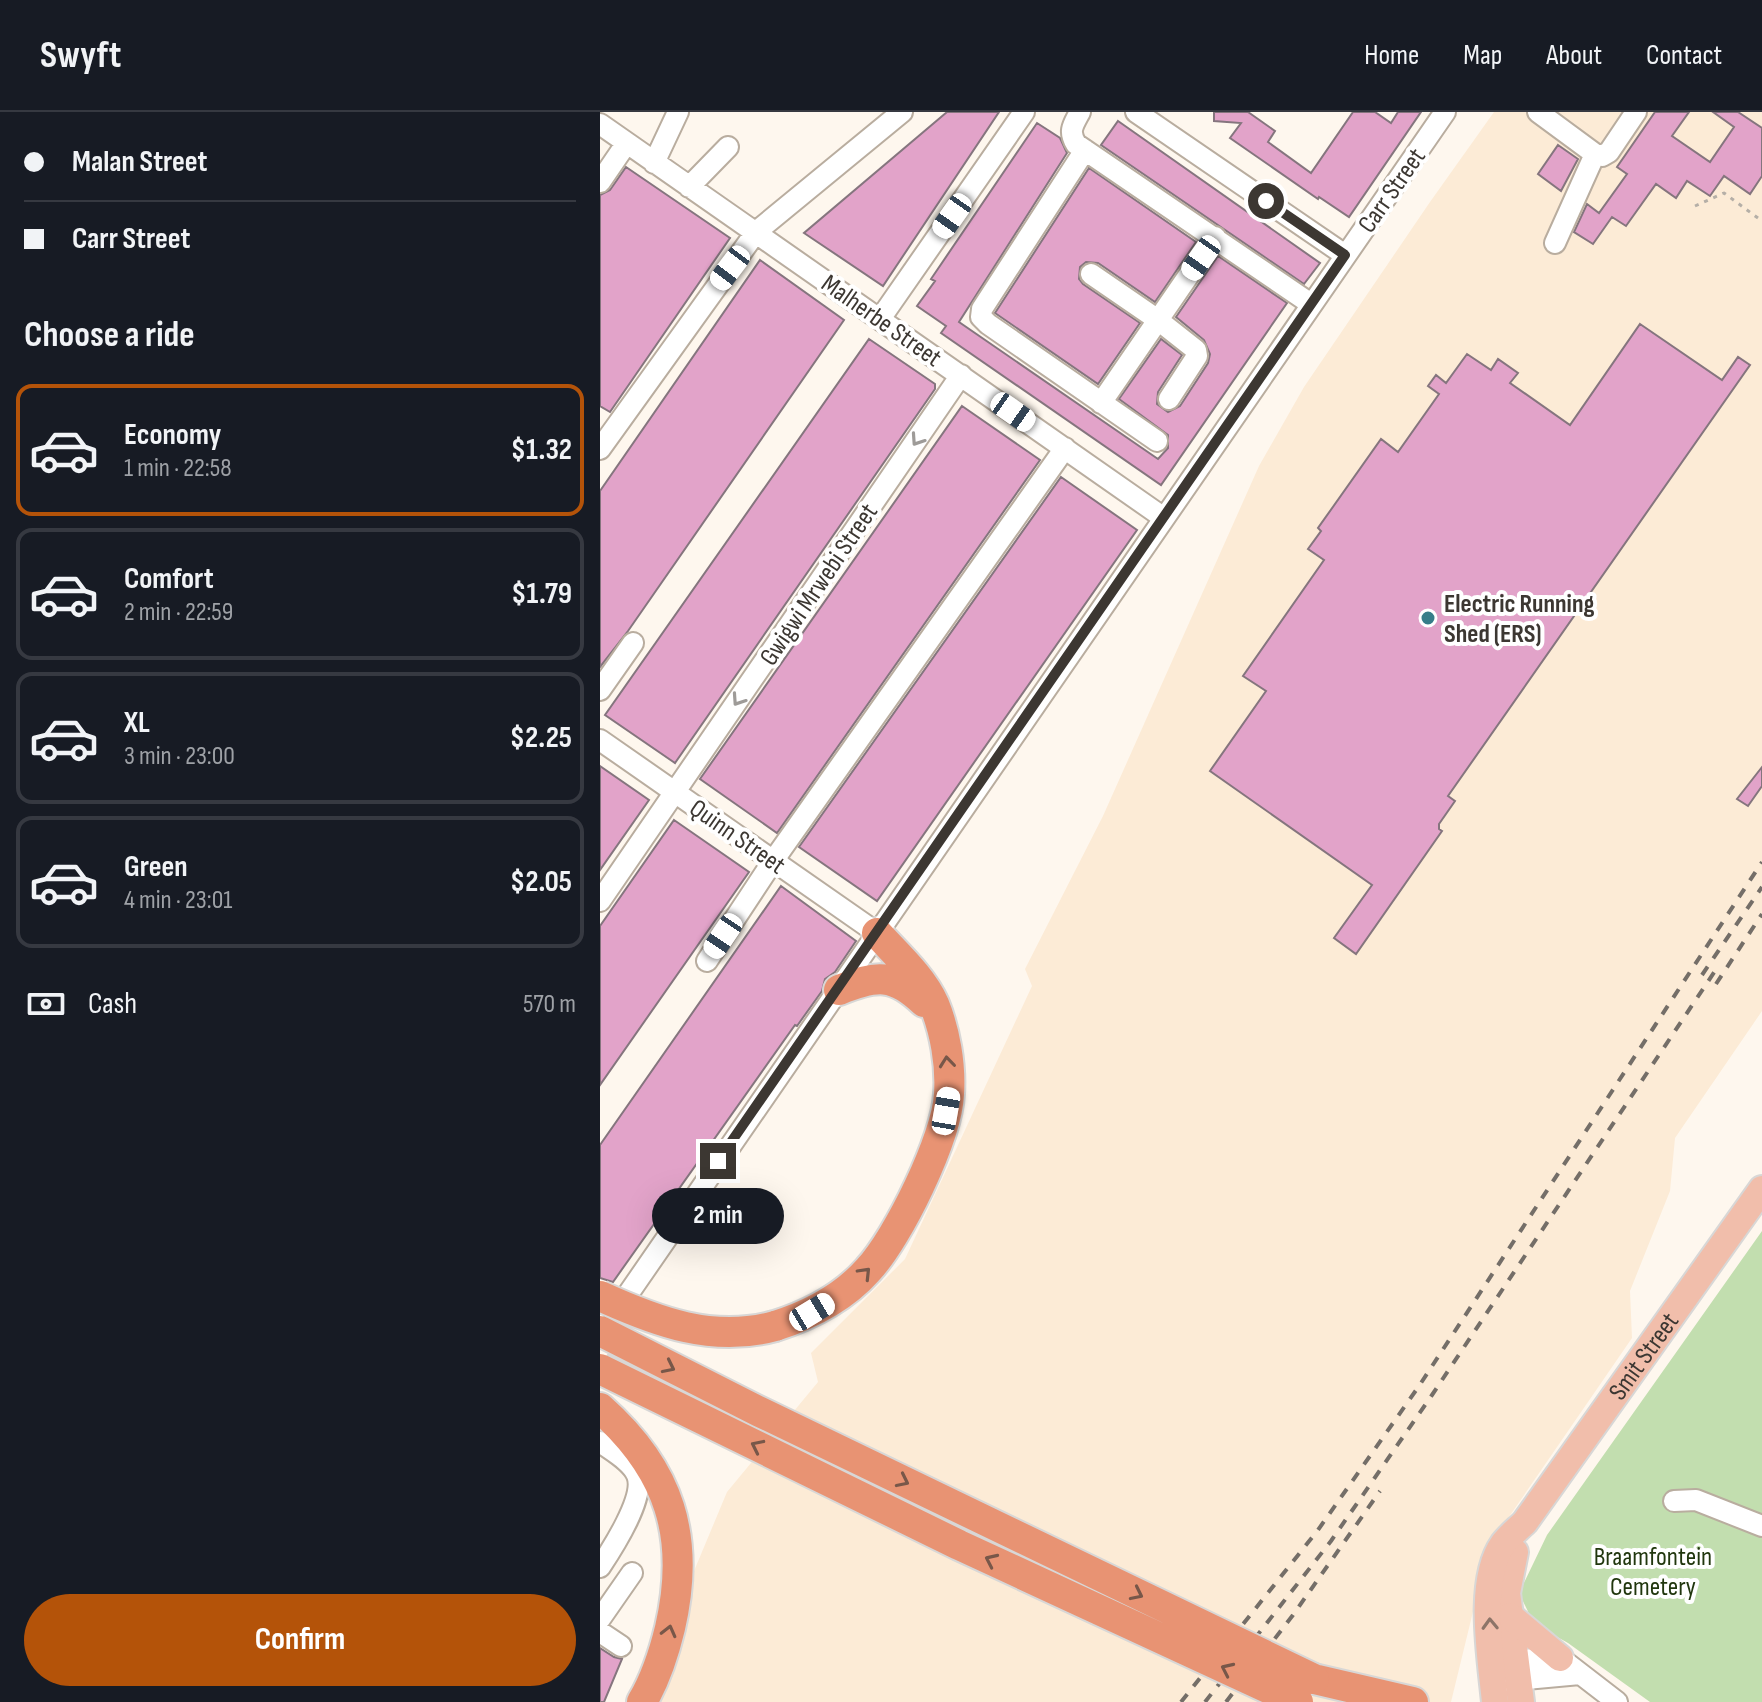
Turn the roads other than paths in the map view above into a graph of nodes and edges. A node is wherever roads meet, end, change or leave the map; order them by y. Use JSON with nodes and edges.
{"nodes":[{"id":1,"x":678,"y":112,"type":"edge"},
{"id":2,"x":902,"y":112,"type":"edge"},
{"id":3,"x":1024,"y":112,"type":"edge"},
{"id":4,"x":1080,"y":112,"type":"edge"},
{"id":5,"x":1136,"y":112,"type":"edge"},
{"id":6,"x":1445,"y":112,"type":"edge"},
{"id":7,"x":1538,"y":112,"type":"edge"},
{"id":8,"x":1636,"y":112,"type":"edge"},
{"id":9,"x":600,"y":124,"type":"edge"},
{"id":10,"x":626,"y":144,"type":"junction"},
{"id":11,"x":728,"y":147,"type":"dead end"},
{"id":12,"x":1085,"y":150,"type":"junction"},
{"id":13,"x":1595,"y":154,"type":"junction"},
{"id":14,"x":654,"y":163,"type":"junction"},
{"id":15,"x":600,"y":182,"type":"edge"},
{"id":16,"x":689,"y":187,"type":"junction"},
{"id":17,"x":756,"y":232,"type":"junction"},
{"id":18,"x":1215,"y":237,"type":"junction"},
{"id":19,"x":1555,"y":243,"type":"dead end"},
{"id":20,"x":1340,"y":252,"type":"junction"},
{"id":21,"x":1091,"y":274,"type":"dead end"},
{"id":22,"x":1311,"y":304,"type":"junction"},
{"id":23,"x":880,"y":319,"type":"junction"},
{"id":24,"x":1158,"y":320,"type":"junction"},
{"id":25,"x":961,"y":375,"type":"junction"},
{"id":26,"x":1169,"y":399,"type":"dead end"},
{"id":27,"x":1101,"y":403,"type":"junction"},
{"id":28,"x":607,"y":424,"type":"edge"},
{"id":29,"x":1157,"y":441,"type":"dead end"},
{"id":30,"x":1065,"y":448,"type":"junction"},
{"id":31,"x":600,"y":449,"type":"edge"},
{"id":32,"x":1164,"y":518,"type":"junction"},
{"id":33,"x":633,"y":643,"type":"dead end"},
{"id":34,"x":600,"y":690,"type":"edge"},
{"id":35,"x":600,"y":740,"type":"edge"},
{"id":36,"x":676,"y":792,"type":"junction"},
{"id":37,"x":773,"y":861,"type":"junction"},
{"id":38,"x":600,"y":901,"type":"edge"},
{"id":39,"x":877,"y":933,"type":"junction"},
{"id":40,"x":707,"y":961,"type":"dead end"},
{"id":41,"x":839,"y":990,"type":"junction"},
{"id":42,"x":937,"y":1014,"type":"junction"},
{"id":43,"x":1762,"y":1189,"type":"edge"},
{"id":44,"x":603,"y":1317,"type":"edge"},
{"id":45,"x":600,"y":1369,"type":"edge"},
{"id":46,"x":600,"y":1408,"type":"edge"},
{"id":47,"x":600,"y":1442,"type":"edge"},
{"id":48,"x":1674,"y":1501,"type":"dead end"},
{"id":49,"x":1525,"y":1522,"type":"junction"},
{"id":50,"x":1762,"y":1526,"type":"edge"},
{"id":51,"x":600,"y":1567,"type":"edge"},
{"id":52,"x":632,"y":1573,"type":"dead end"},
{"id":53,"x":1510,"y":1616,"type":"junction"},
{"id":54,"x":600,"y":1619,"type":"edge"},
{"id":55,"x":600,"y":1632,"type":"edge"},
{"id":56,"x":621,"y":1646,"type":"dead end"},
{"id":57,"x":1570,"y":1666,"type":"junction"},
{"id":58,"x":1506,"y":1681,"type":"edge"},
{"id":59,"x":1306,"y":1691,"type":"edge"},
{"id":60,"x":642,"y":1702,"type":"edge"},
{"id":61,"x":1365,"y":1702,"type":"edge"},
{"id":62,"x":1413,"y":1702,"type":"edge"},
{"id":63,"x":1617,"y":1702,"type":"edge"}],
"edges":[{"from":1,"to":14,"type":"street"},
{"from":2,"to":17,"type":"street"},
{"from":3,"to":23,"type":"street"},
{"from":4,"to":12,"type":"street"},
{"from":5,"to":20,"type":"street"},
{"from":6,"to":20,"type":"street","name":"Carr Street"},
{"from":7,"to":13,"type":"street"},
{"from":8,"to":13,"type":"street"},
{"from":9,"to":10,"type":"street","name":"Malherbe Street"},
{"from":10,"to":14,"type":"street","name":"Malherbe Street"},
{"from":10,"to":15,"type":"street"},
{"from":11,"to":16,"type":"street"},
{"from":12,"to":18,"type":"street"},
{"from":12,"to":27,"type":"street"},
{"from":13,"to":19,"type":"street"},
{"from":14,"to":16,"type":"street","name":"Malherbe Street"},
{"from":16,"to":17,"type":"street","name":"Malherbe Street"},
{"from":17,"to":23,"type":"street","name":"Malherbe Street"},
{"from":17,"to":28,"type":"street"},
{"from":18,"to":22,"type":"street"},
{"from":18,"to":24,"type":"street"},
{"from":20,"to":22,"type":"street","name":"Carr Street"},
{"from":21,"to":24,"type":"street"},
{"from":22,"to":32,"type":"street","name":"Carr Street"},
{"from":23,"to":25,"type":"street","name":"Malherbe Street"},
{"from":24,"to":26,"type":"street"},
{"from":24,"to":27,"type":"street"},
{"from":25,"to":30,"type":"street","name":"Malherbe Street"},
{"from":25,"to":36,"type":"street","name":"Gwigwi Mrwebi Street","one_way":true},
{"from":27,"to":29,"type":"street"},
{"from":28,"to":31,"type":"street"},
{"from":30,"to":32,"type":"street","name":"Malherbe Street"},
{"from":30,"to":37,"type":"street"},
{"from":32,"to":39,"type":"street","name":"Carr Street"},
{"from":33,"to":34,"type":"street"},
{"from":35,"to":36,"type":"street","name":"Quinn Street"},
{"from":36,"to":37,"type":"street","name":"Quinn Street"},
{"from":36,"to":38,"type":"street","name":"Gwigwi Mrwebi Street"},
{"from":37,"to":39,"type":"street","name":"Quinn Street"},
{"from":37,"to":40,"type":"street"},
{"from":39,"to":41,"type":"street","name":"Carr Street"},
{"from":39,"to":42,"type":"highway"},
{"from":41,"to":42,"type":"highway"},
{"from":41,"to":44,"type":"street","name":"Carr Street"},
{"from":44,"to":42,"type":"highway","one_way":true,"bridge":true},
{"from":43,"to":49,"type":"main road","name":"Smit Street"},
{"from":44,"to":59,"type":"highway","one_way":true,"bridge":true},
{"from":59,"to":45,"type":"highway","one_way":true,"bridge":true},
{"from":60,"to":46,"type":"highway","one_way":true},
{"from":47,"to":51,"type":"street"},
{"from":48,"to":50,"type":"street"},
{"from":49,"to":53,"type":"main road","name":"Smit Street"},
{"from":58,"to":49,"type":"main road","name":"Smit Street","one_way":true},
{"from":52,"to":54,"type":"street"},
{"from":53,"to":57,"type":"main road"},
{"from":53,"to":58,"type":"main road","name":"Smit Street"},
{"from":55,"to":56,"type":"street"},
{"from":57,"to":58,"type":"street"},
{"from":57,"to":63,"type":"street"},
{"from":59,"to":61,"type":"highway"},
{"from":59,"to":62,"type":"highway"}]}
